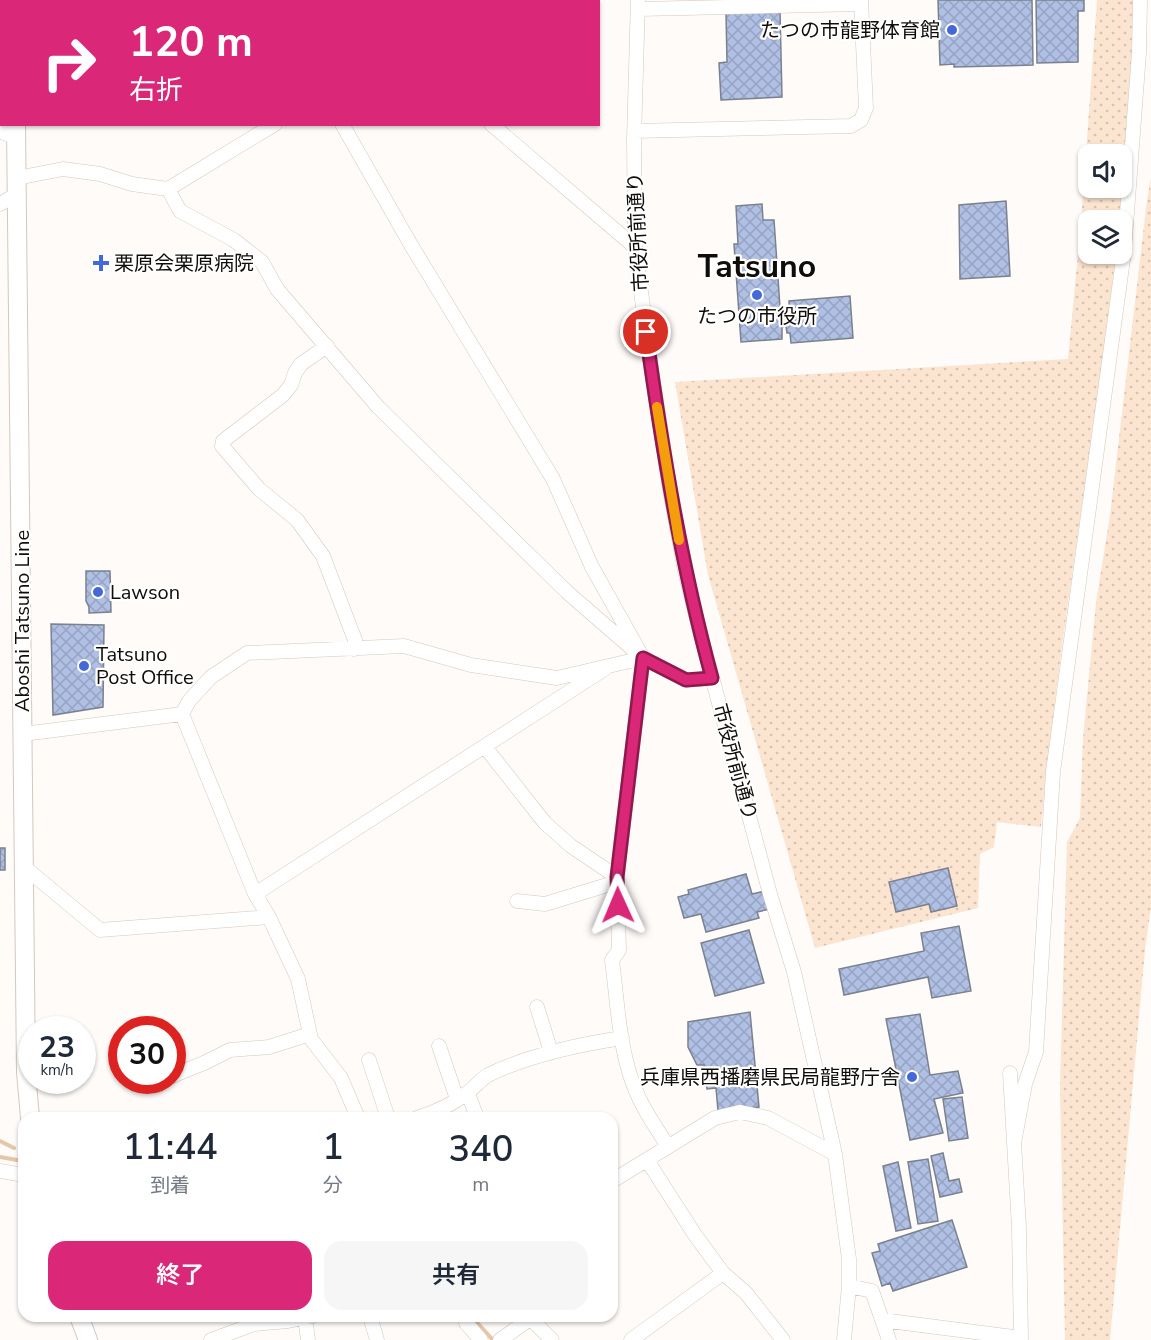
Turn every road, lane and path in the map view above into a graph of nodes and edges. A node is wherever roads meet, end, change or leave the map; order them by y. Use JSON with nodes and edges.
{"nodes":[{"id":1,"x":1140,"y":0,"type":"edge"},
{"id":2,"x":861,"y":2,"type":"edge"},
{"id":3,"x":639,"y":4,"type":"edge"},
{"id":4,"x":272,"y":126,"type":"edge"},
{"id":5,"x":343,"y":126,"type":"edge"},
{"id":6,"x":493,"y":126,"type":"edge"},
{"id":7,"x":11,"y":131,"type":"edge"},
{"id":8,"x":634,"y":131,"type":"junction"},
{"id":9,"x":17,"y":186,"type":"junction"},
{"id":10,"x":168,"y":189,"type":"junction"},
{"id":11,"x":0,"y":204,"type":"edge"},
{"id":12,"x":635,"y":247,"type":"junction"},
{"id":13,"x":327,"y":346,"type":"junction"},
{"id":14,"x":354,"y":649,"type":"junction"},
{"id":15,"x":643,"y":658,"type":"junction"},
{"id":16,"x":606,"y":668,"type":"junction"},
{"id":17,"x":712,"y":678,"type":"junction"},
{"id":18,"x":182,"y":714,"type":"junction"},
{"id":19,"x":23,"y":734,"type":"junction"},
{"id":20,"x":485,"y":747,"type":"junction"},
{"id":21,"x":23,"y":866,"type":"junction"},
{"id":22,"x":617,"y":879,"type":"junction"},
{"id":23,"x":255,"y":894,"type":"junction"},
{"id":24,"x":517,"y":901,"type":"dead end"},
{"id":25,"x":269,"y":917,"type":"junction"},
{"id":26,"x":537,"y":1007,"type":"dead end"},
{"id":27,"x":310,"y":1034,"type":"junction"},
{"id":28,"x":622,"y":1038,"type":"junction"},
{"id":29,"x":439,"y":1046,"type":"dead end"},
{"id":30,"x":551,"y":1052,"type":"junction"},
{"id":31,"x":369,"y":1060,"type":"dead end"},
{"id":32,"x":186,"y":1070,"type":"edge"},
{"id":33,"x":1011,"y":1072,"type":"dead end"},
{"id":34,"x":463,"y":1096,"type":"junction"},
{"id":35,"x":29,"y":1112,"type":"edge"},
{"id":36,"x":355,"y":1112,"type":"edge"},
{"id":37,"x":386,"y":1112,"type":"edge"},
{"id":38,"x":431,"y":1112,"type":"edge"},
{"id":39,"x":473,"y":1112,"type":"edge"},
{"id":40,"x":1014,"y":1143,"type":"junction"},
{"id":41,"x":668,"y":1146,"type":"junction"},
{"id":42,"x":835,"y":1154,"type":"junction"},
{"id":43,"x":647,"y":1160,"type":"junction"},
{"id":44,"x":0,"y":1171,"type":"edge"},
{"id":45,"x":18,"y":1174,"type":"edge"},
{"id":46,"x":618,"y":1177,"type":"edge"},
{"id":47,"x":723,"y":1273,"type":"junction"},
{"id":48,"x":849,"y":1286,"type":"junction"},
{"id":49,"x":882,"y":1320,"type":"junction"},
{"id":50,"x":82,"y":1322,"type":"edge"},
{"id":51,"x":248,"y":1322,"type":"edge"},
{"id":52,"x":309,"y":1322,"type":"edge"},
{"id":53,"x":372,"y":1322,"type":"edge"},
{"id":54,"x":523,"y":1322,"type":"edge"},
{"id":55,"x":534,"y":1322,"type":"edge"},
{"id":56,"x":466,"y":1323,"type":"dead end"},
{"id":57,"x":1021,"y":1339,"type":"edge"},
{"id":58,"x":88,"y":1340,"type":"edge"},
{"id":59,"x":211,"y":1340,"type":"edge"},
{"id":60,"x":308,"y":1340,"type":"edge"},
{"id":61,"x":377,"y":1340,"type":"edge"},
{"id":62,"x":481,"y":1340,"type":"edge"},
{"id":63,"x":500,"y":1340,"type":"edge"},
{"id":64,"x":552,"y":1340,"type":"edge"},
{"id":65,"x":631,"y":1340,"type":"edge"},
{"id":66,"x":783,"y":1340,"type":"edge"},
{"id":67,"x":844,"y":1340,"type":"edge"},
{"id":68,"x":889,"y":1340,"type":"edge"}],
"edges":[{"from":1,"to":40,"type":"street"},
{"from":2,"to":3,"type":"street"},
{"from":2,"to":8,"type":"street"},
{"from":3,"to":8,"type":"street","name":"市役所前通り"},
{"from":4,"to":10,"type":"street"},
{"from":5,"to":15,"type":"street"},
{"from":6,"to":12,"type":"street"},
{"from":7,"to":9,"type":"main road","name":"Aboshi Tatsuno Line"},
{"from":8,"to":12,"type":"street","name":"市役所前通り"},
{"from":9,"to":10,"type":"street"},
{"from":9,"to":11,"type":"street"},
{"from":9,"to":19,"type":"main road","name":"Aboshi Tatsuno Line"},
{"from":10,"to":13,"type":"street"},
{"from":12,"to":17,"type":"street","name":"市役所前通り"},
{"from":13,"to":14,"type":"street"},
{"from":13,"to":15,"type":"street"},
{"from":14,"to":16,"type":"street"},
{"from":14,"to":18,"type":"street"},
{"from":15,"to":16,"type":"street"},
{"from":15,"to":17,"type":"street"},
{"from":15,"to":22,"type":"street"},
{"from":16,"to":20,"type":"street"},
{"from":17,"to":42,"type":"street","name":"市役所前通り"},
{"from":18,"to":19,"type":"street"},
{"from":18,"to":23,"type":"street"},
{"from":19,"to":21,"type":"main road","name":"Aboshi Tatsuno Line"},
{"from":20,"to":22,"type":"street"},
{"from":20,"to":23,"type":"street"},
{"from":21,"to":25,"type":"street"},
{"from":21,"to":35,"type":"main road","name":"Aboshi Tatsuno Line"},
{"from":22,"to":24,"type":"street"},
{"from":22,"to":28,"type":"street"},
{"from":23,"to":25,"type":"street"},
{"from":25,"to":27,"type":"street"},
{"from":26,"to":30,"type":"street"},
{"from":27,"to":32,"type":"street"},
{"from":27,"to":36,"type":"street"},
{"from":28,"to":30,"type":"street"},
{"from":28,"to":41,"type":"street"},
{"from":29,"to":34,"type":"street"},
{"from":30,"to":34,"type":"street"},
{"from":31,"to":37,"type":"street"},
{"from":33,"to":40,"type":"street"},
{"from":34,"to":38,"type":"street"},
{"from":34,"to":39,"type":"street"},
{"from":40,"to":57,"type":"street"},
{"from":41,"to":42,"type":"street"},
{"from":41,"to":43,"type":"street"},
{"from":42,"to":48,"type":"street","name":"市役所前通り"},
{"from":43,"to":46,"type":"street"},
{"from":43,"to":47,"type":"street"},
{"from":44,"to":45,"type":"street"},
{"from":47,"to":65,"type":"street"},
{"from":47,"to":66,"type":"street"},
{"from":48,"to":49,"type":"street"},
{"from":48,"to":67,"type":"street","name":"市役所前通り"},
{"from":49,"to":57,"type":"street"},
{"from":49,"to":68,"type":"street"},
{"from":50,"to":58,"type":"main road"},
{"from":51,"to":59,"type":"street"},
{"from":52,"to":60,"type":"street"},
{"from":53,"to":61,"type":"street"},
{"from":54,"to":63,"type":"street"},
{"from":55,"to":64,"type":"street"},
{"from":56,"to":62,"type":"street"}]}
